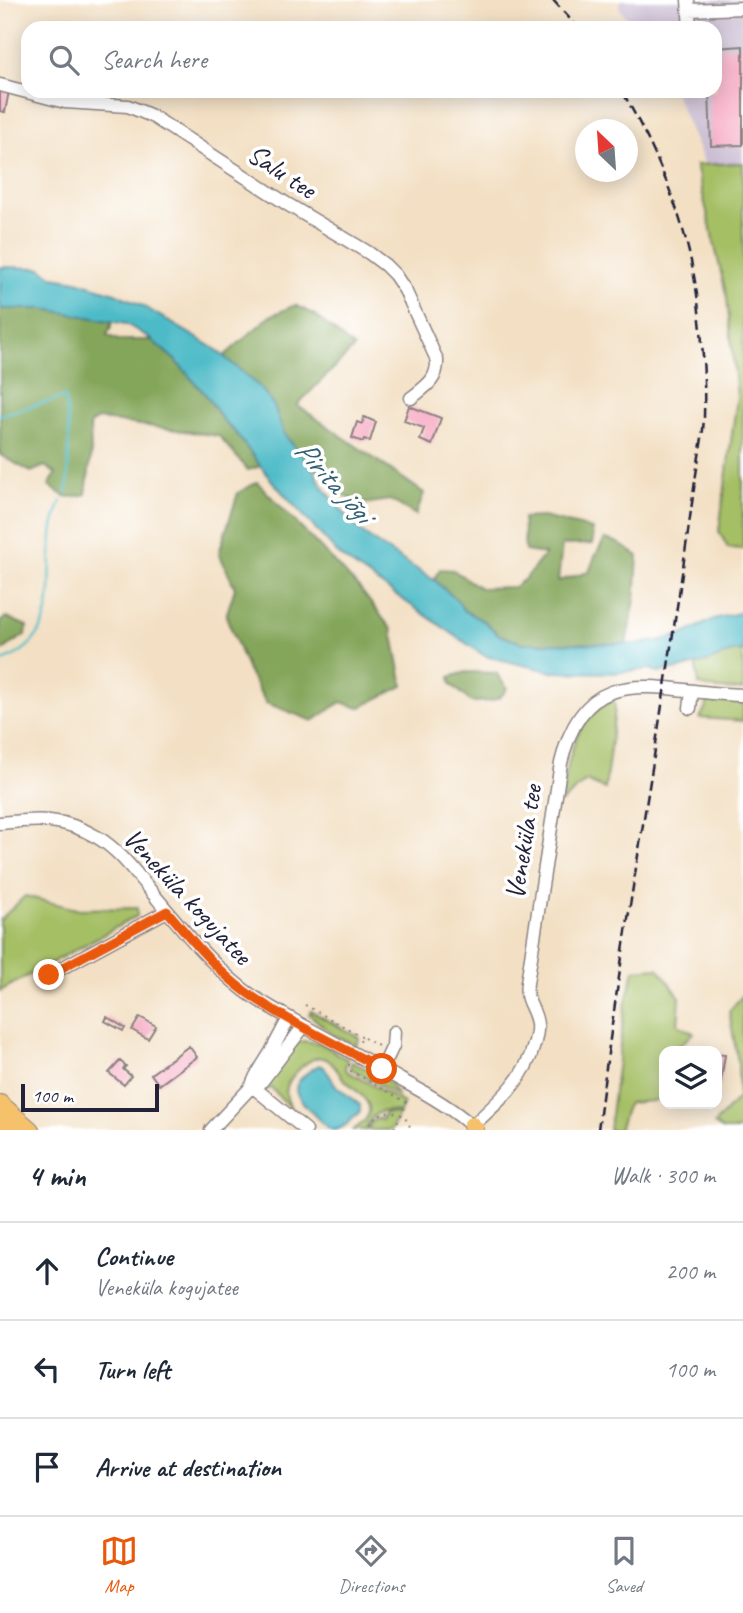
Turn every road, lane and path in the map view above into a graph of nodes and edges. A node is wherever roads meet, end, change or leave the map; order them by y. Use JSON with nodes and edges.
{"nodes":[{"id":1,"x":688,"y":5,"type":"edge"},
{"id":2,"x":743,"y":8,"type":"edge"},
{"id":3,"x":0,"y":85,"type":"edge"},
{"id":4,"x":21,"y":90,"type":"edge"},
{"id":5,"x":50,"y":98,"type":"edge"},
{"id":6,"x":411,"y":398,"type":"dead end"},
{"id":7,"x":692,"y":691,"type":"junction"},
{"id":8,"x":743,"y":695,"type":"edge"},
{"id":9,"x":690,"y":708,"type":"dead end"},
{"id":10,"x":0,"y":823,"type":"edge"},
{"id":11,"x":167,"y":911,"type":"junction"},
{"id":12,"x":49,"y":975,"type":"dead end"},
{"id":13,"x":289,"y":1018,"type":"junction"},
{"id":14,"x":304,"y":1026,"type":"junction"},
{"id":15,"x":394,"y":1032,"type":"dead end"},
{"id":16,"x":363,"y":1037,"type":"dead end"},
{"id":17,"x":390,"y":1053,"type":"junction"},
{"id":18,"x":382,"y":1069,"type":"junction"},
{"id":19,"x":252,"y":1086,"type":"junction"},
{"id":20,"x":0,"y":1104,"type":"edge"},
{"id":21,"x":0,"y":1121,"type":"edge"},
{"id":22,"x":474,"y":1128,"type":"edge"},
{"id":23,"x":11,"y":1130,"type":"edge"},
{"id":24,"x":30,"y":1130,"type":"edge"},
{"id":25,"x":211,"y":1130,"type":"edge"},
{"id":26,"x":306,"y":1130,"type":"edge"},
{"id":27,"x":367,"y":1130,"type":"edge"},
{"id":28,"x":412,"y":1130,"type":"edge"}],
"edges":[{"from":1,"to":2,"type":"street"},
{"from":3,"to":4,"type":"street","name":"Salu tee"},
{"from":5,"to":6,"type":"street","name":"Salu tee"},
{"from":7,"to":8,"type":"street","name":"Veneküla tee"},
{"from":7,"to":9,"type":"street"},
{"from":7,"to":22,"type":"street","name":"Veneküla tee"},
{"from":10,"to":11,"type":"street","name":"Veneküla kogujatee"},
{"from":11,"to":12,"type":"street"},
{"from":11,"to":13,"type":"street","name":"Veneküla kogujatee"},
{"from":13,"to":14,"type":"street","name":"Veneküla kogujatee"},
{"from":13,"to":19,"type":"street"},
{"from":14,"to":18,"type":"street","name":"Veneküla kogujatee"},
{"from":14,"to":19,"type":"street"},
{"from":15,"to":17,"type":"street"},
{"from":16,"to":17,"type":"path"},
{"from":17,"to":18,"type":"street"},
{"from":18,"to":22,"type":"street","name":"Veneküla kogujatee"},
{"from":19,"to":25,"type":"street"},
{"from":19,"to":26,"type":"street"},
{"from":20,"to":24,"type":"highway"},
{"from":21,"to":23,"type":"highway"},
{"from":27,"to":28,"type":"path"}]}
